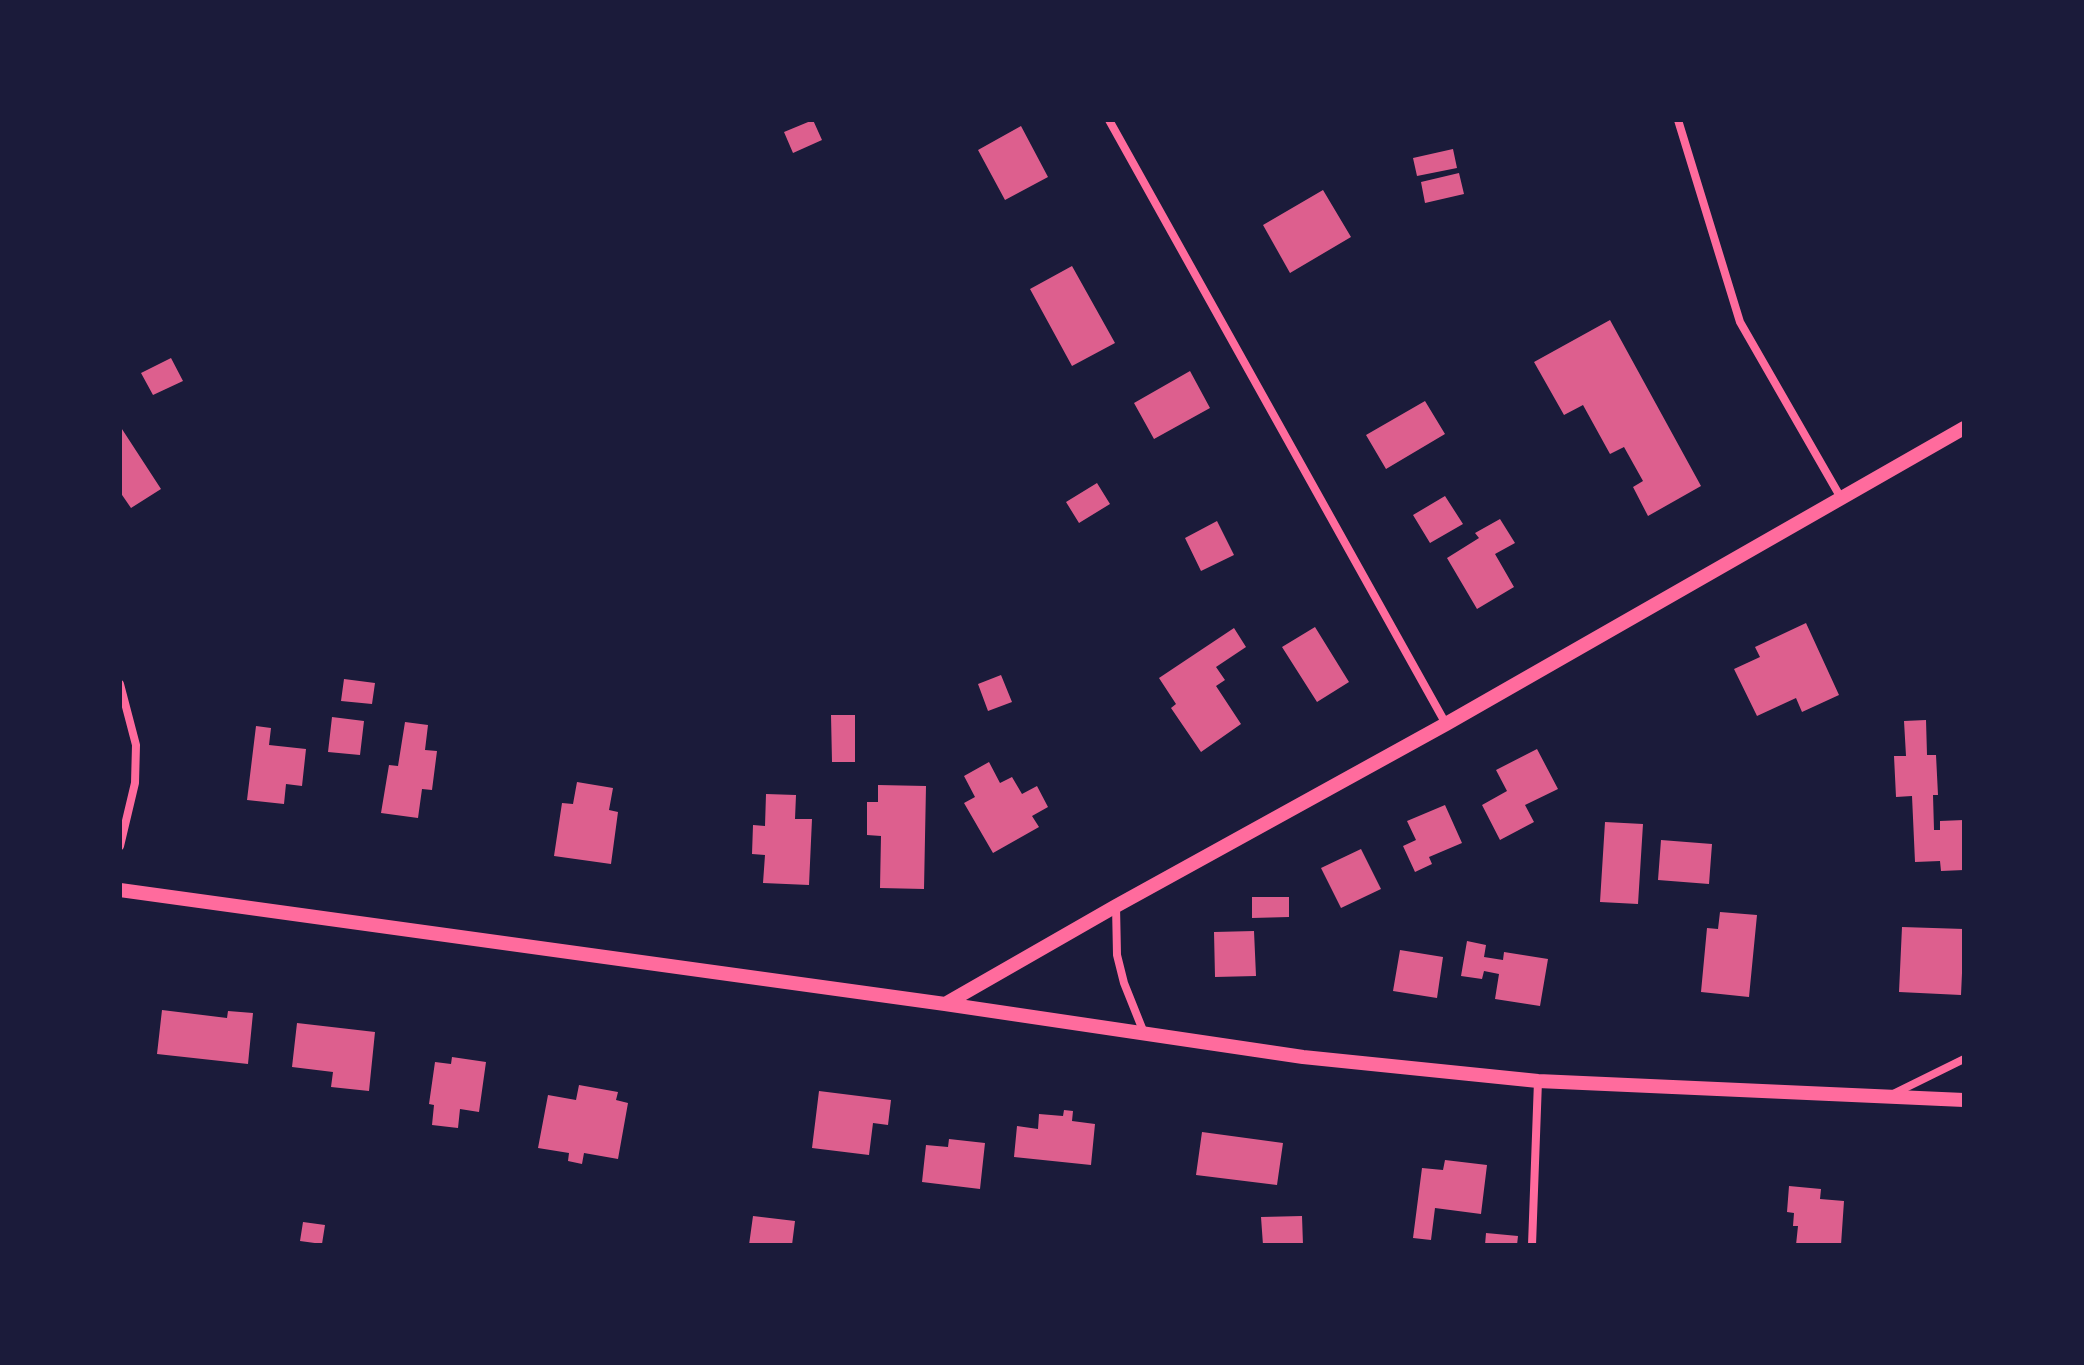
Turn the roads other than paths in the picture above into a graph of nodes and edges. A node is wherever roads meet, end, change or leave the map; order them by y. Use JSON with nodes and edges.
{"nodes":[{"id":1,"x":1109,"y":120,"type":"edge"},
{"id":2,"x":1678,"y":120,"type":"edge"},
{"id":3,"x":1964,"y":428,"type":"edge"},
{"id":4,"x":1841,"y":498,"type":"junction"},
{"id":5,"x":120,"y":684,"type":"edge"},
{"id":6,"x":1446,"y":724,"type":"junction"},
{"id":7,"x":120,"y":846,"type":"edge"},
{"id":8,"x":120,"y":890,"type":"edge"},
{"id":9,"x":1116,"y":906,"type":"junction"},
{"id":10,"x":945,"y":1004,"type":"junction"},
{"id":11,"x":1145,"y":1034,"type":"junction"},
{"id":12,"x":1964,"y":1059,"type":"edge"},
{"id":13,"x":1538,"y":1081,"type":"junction"},
{"id":14,"x":1887,"y":1097,"type":"junction"},
{"id":15,"x":1964,"y":1100,"type":"edge"},
{"id":16,"x":1532,"y":1245,"type":"edge"}],
"edges":[{"from":1,"to":6,"type":"street"},
{"from":2,"to":4,"type":"street"},
{"from":3,"to":4,"type":"street"},
{"from":4,"to":6,"type":"street"},
{"from":5,"to":7,"type":"street"},
{"from":6,"to":9,"type":"street"},
{"from":8,"to":10,"type":"street"},
{"from":9,"to":10,"type":"street"},
{"from":9,"to":11,"type":"street"},
{"from":10,"to":11,"type":"street"},
{"from":11,"to":13,"type":"street"},
{"from":12,"to":14,"type":"street"},
{"from":13,"to":14,"type":"street"},
{"from":13,"to":16,"type":"street"},
{"from":14,"to":15,"type":"street"}]}
